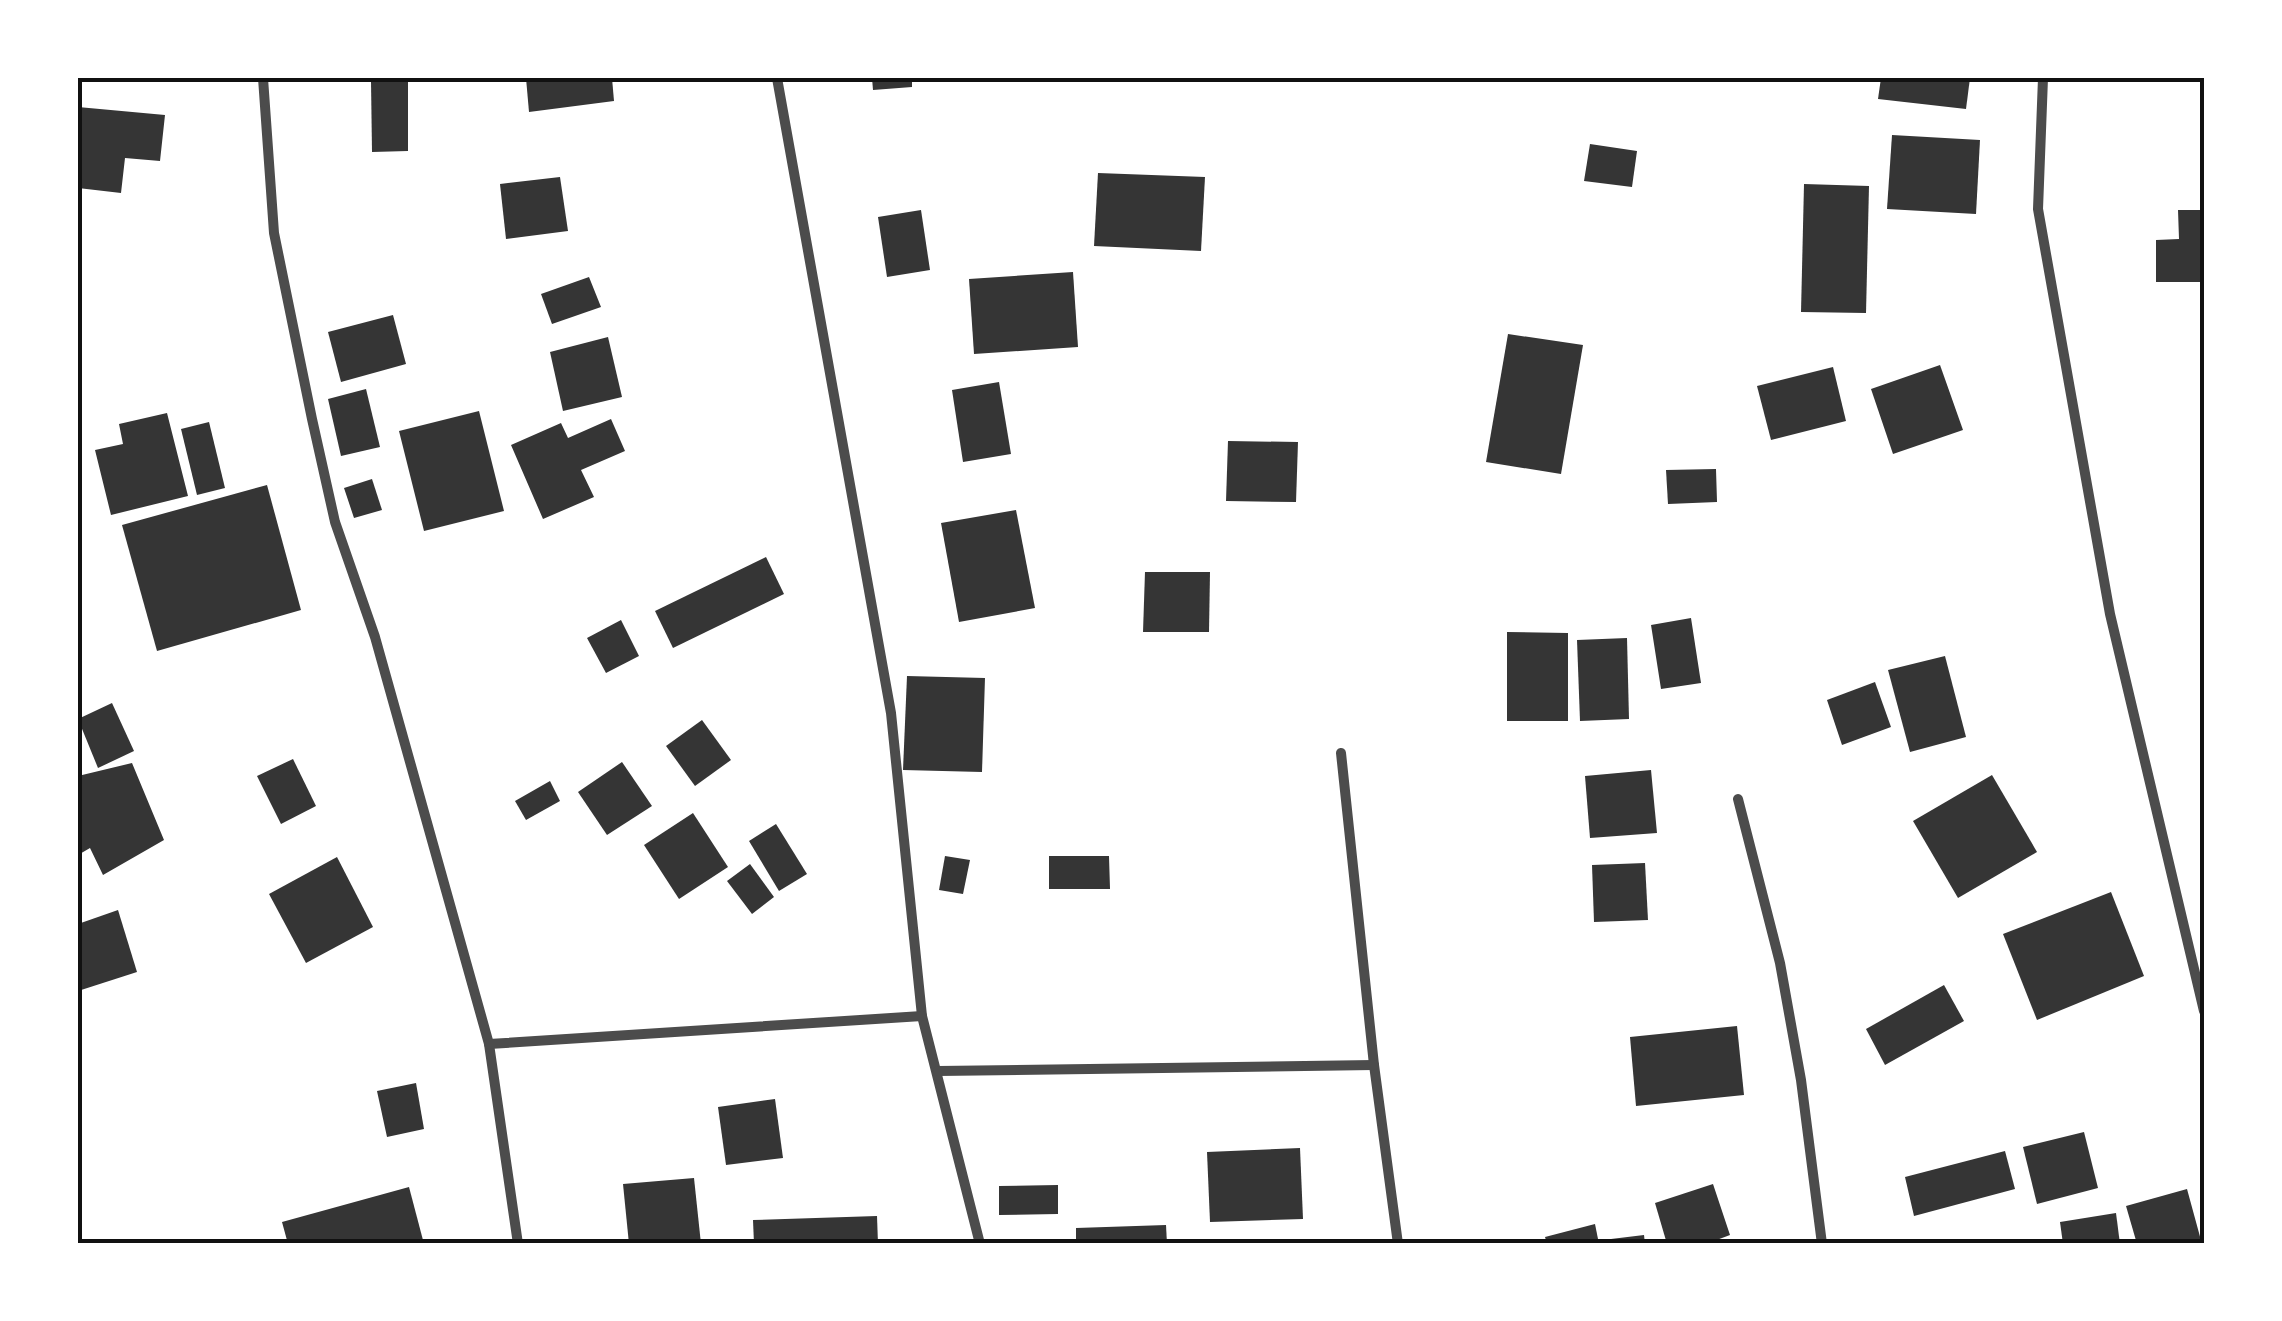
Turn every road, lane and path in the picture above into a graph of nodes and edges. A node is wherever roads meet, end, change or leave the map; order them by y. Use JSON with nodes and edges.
{"nodes":[{"id":1,"x":263,"y":78,"type":"edge"},
{"id":2,"x":777,"y":78,"type":"edge"},
{"id":3,"x":2043,"y":78,"type":"edge"},
{"id":4,"x":1341,"y":752,"type":"dead end"},
{"id":5,"x":1738,"y":799,"type":"dead end"},
{"id":6,"x":2204,"y":1011,"type":"edge"},
{"id":7,"x":922,"y":1016,"type":"junction"},
{"id":8,"x":490,"y":1044,"type":"junction"},
{"id":9,"x":1374,"y":1065,"type":"junction"},
{"id":10,"x":938,"y":1071,"type":"junction"},
{"id":11,"x":518,"y":1244,"type":"edge"},
{"id":12,"x":980,"y":1244,"type":"edge"},
{"id":13,"x":1398,"y":1244,"type":"edge"},
{"id":14,"x":1822,"y":1244,"type":"edge"}],
"edges":[{"from":1,"to":8,"type":"street"},
{"from":2,"to":7,"type":"street"},
{"from":3,"to":6,"type":"street"},
{"from":4,"to":9,"type":"street"},
{"from":5,"to":14,"type":"street"},
{"from":7,"to":8,"type":"street"},
{"from":7,"to":10,"type":"street"},
{"from":8,"to":11,"type":"street"},
{"from":9,"to":10,"type":"street"},
{"from":9,"to":13,"type":"street"},
{"from":10,"to":12,"type":"street"}]}
